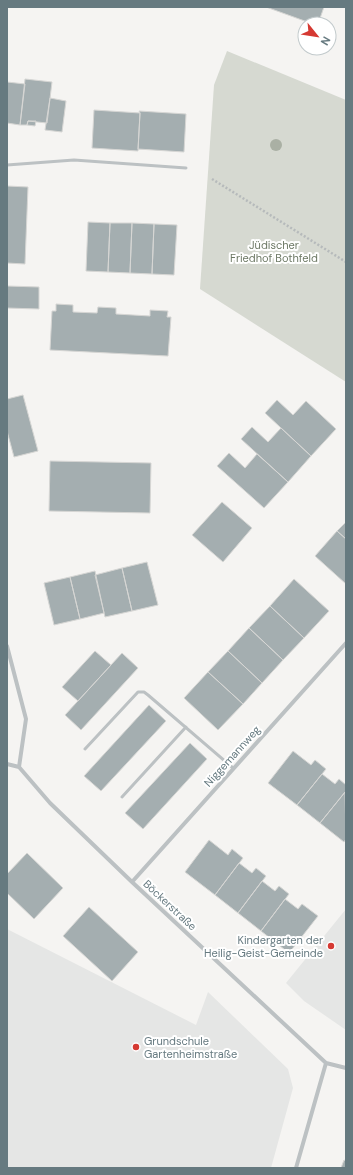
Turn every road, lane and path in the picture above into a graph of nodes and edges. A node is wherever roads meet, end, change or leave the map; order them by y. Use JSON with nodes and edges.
{"nodes":[{"id":1,"x":7,"y":165,"type":"edge"},
{"id":2,"x":186,"y":168,"type":"dead end"},
{"id":3,"x":212,"y":179,"type":"dead end"},
{"id":4,"x":346,"y":262,"type":"edge"},
{"id":5,"x":346,"y":643,"type":"edge"},
{"id":6,"x":7,"y":646,"type":"edge"},
{"id":7,"x":186,"y":727,"type":"junction"},
{"id":8,"x":85,"y":749,"type":"dead end"},
{"id":9,"x":7,"y":764,"type":"edge"},
{"id":10,"x":20,"y":767,"type":"junction"},
{"id":11,"x":233,"y":768,"type":"junction"},
{"id":12,"x":122,"y":797,"type":"dead end"},
{"id":13,"x":132,"y":882,"type":"junction"},
{"id":14,"x":326,"y":1063,"type":"junction"},
{"id":15,"x":346,"y":1068,"type":"edge"},
{"id":16,"x":296,"y":1168,"type":"edge"}],
"edges":[{"from":1,"to":2,"type":"lane"},
{"from":3,"to":4,"type":"path"},
{"from":5,"to":11,"type":"street","name":"Niggemannweg"},
{"from":6,"to":10,"type":"street"},
{"from":7,"to":8,"type":"lane"},
{"from":7,"to":11,"type":"lane"},
{"from":7,"to":12,"type":"lane"},
{"from":9,"to":10,"type":"street"},
{"from":10,"to":13,"type":"street","name":"Böckerstraße"},
{"from":11,"to":13,"type":"street","name":"Niggemannweg"},
{"from":13,"to":14,"type":"street","name":"Böckerstraße"},
{"from":14,"to":15,"type":"street","name":"Böckerstraße"},
{"from":14,"to":16,"type":"street"}]}
